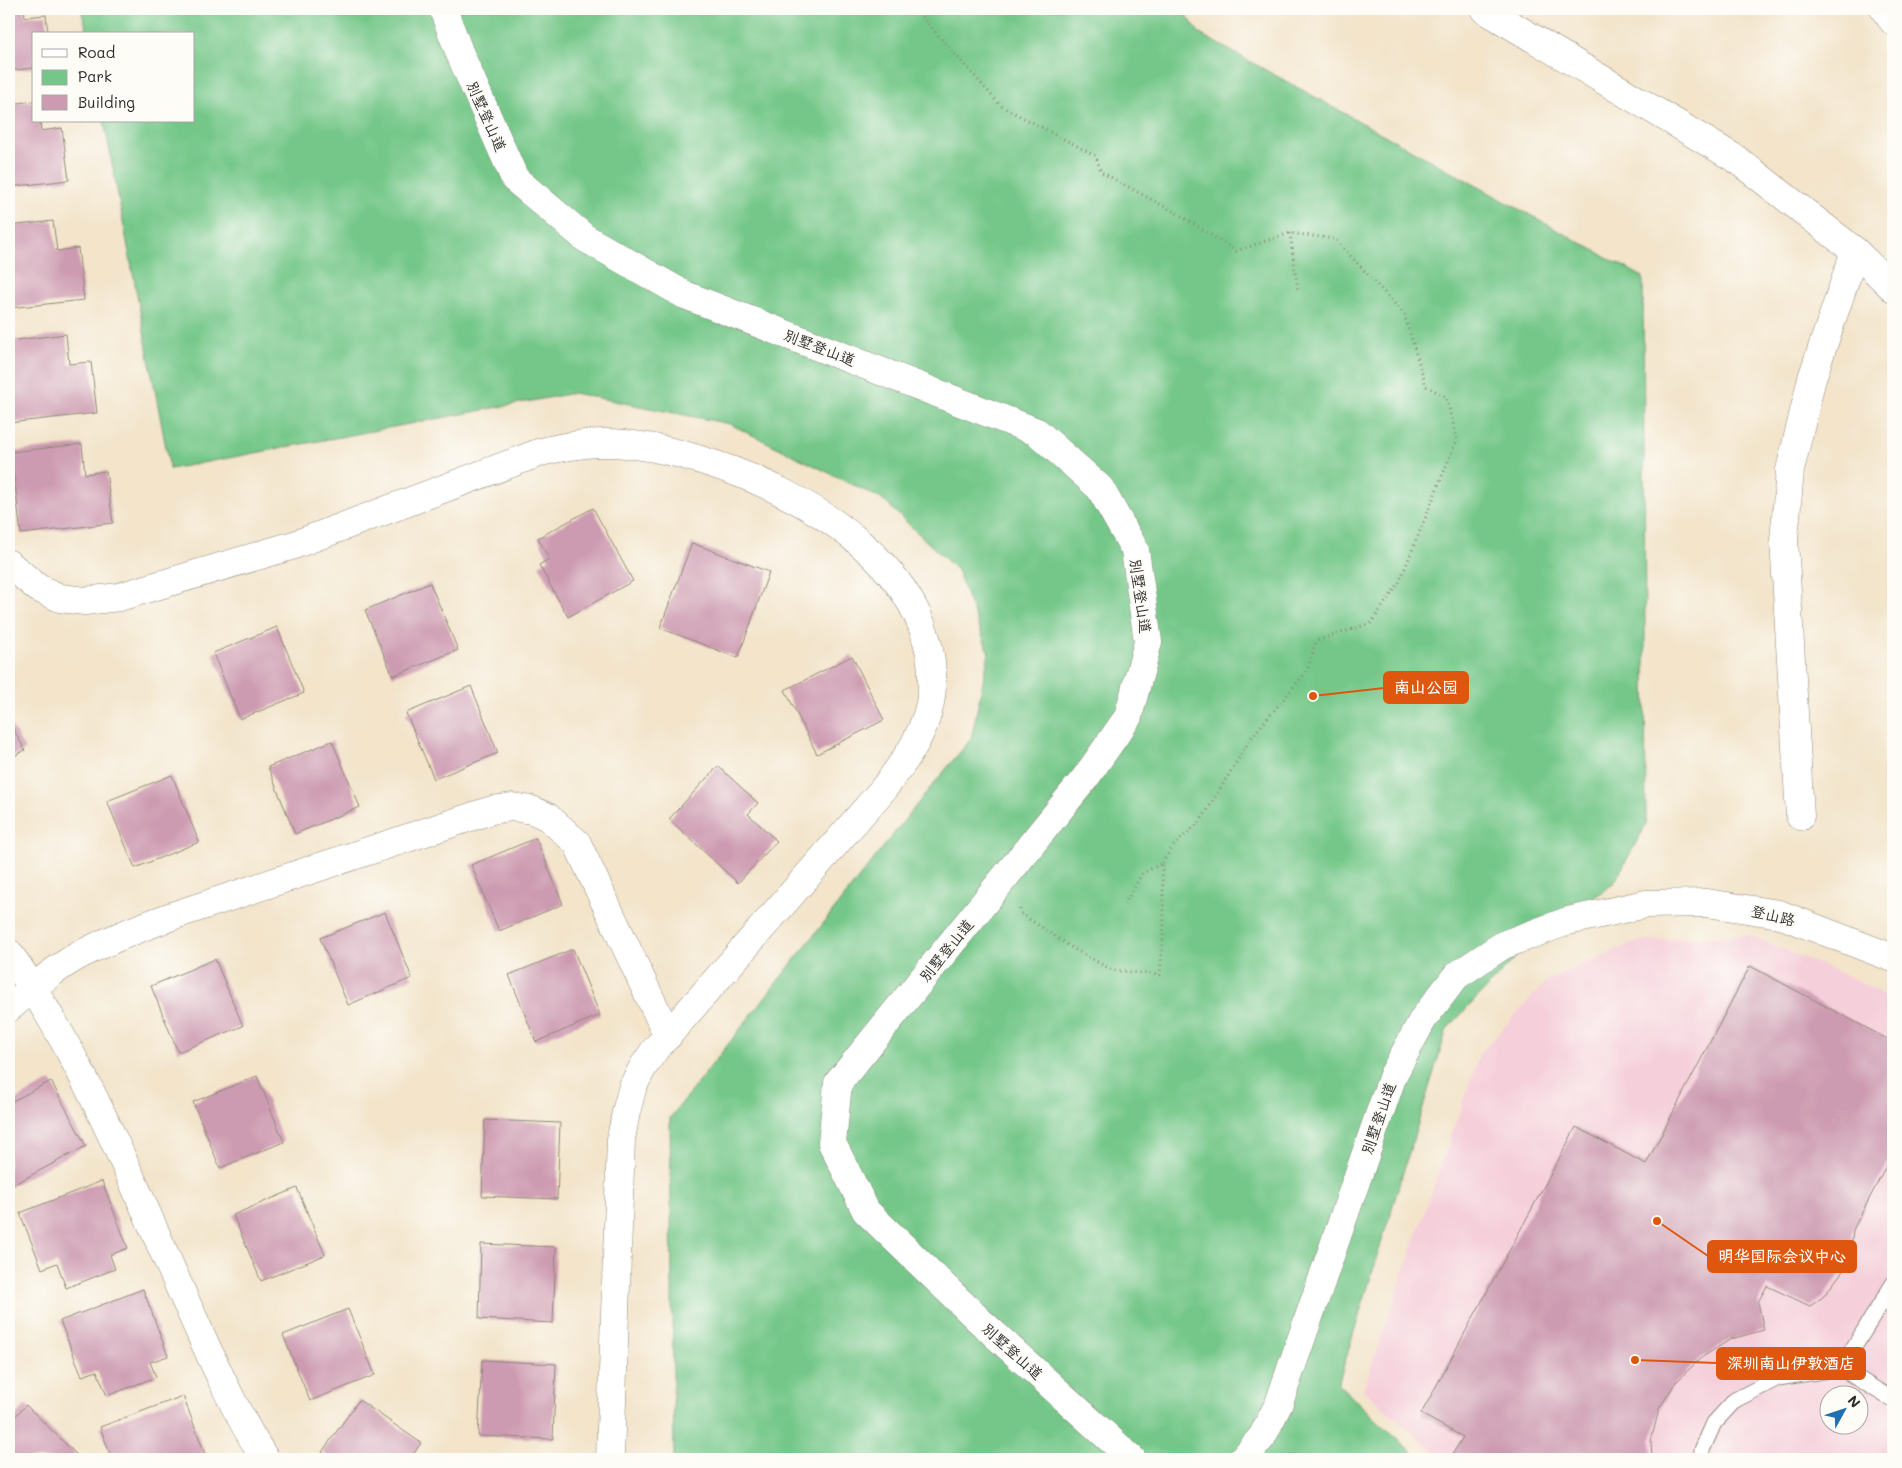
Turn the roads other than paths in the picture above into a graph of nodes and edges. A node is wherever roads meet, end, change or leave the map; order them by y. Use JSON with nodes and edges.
{"nodes":[{"id":1,"x":444,"y":9,"type":"edge"},
{"id":2,"x":1484,"y":9,"type":"edge"},
{"id":3,"x":1884,"y":9,"type":"edge"},
{"id":4,"x":1893,"y":22,"type":"edge"},
{"id":5,"x":1855,"y":251,"type":"junction"},
{"id":6,"x":1893,"y":288,"type":"edge"},
{"id":7,"x":9,"y":564,"type":"edge"},
{"id":8,"x":1800,"y":816,"type":"dead end"},
{"id":9,"x":1646,"y":904,"type":"joint"},
{"id":10,"x":9,"y":953,"type":"edge"},
{"id":11,"x":1893,"y":958,"type":"edge"},
{"id":12,"x":33,"y":987,"type":"junction"},
{"id":13,"x":9,"y":1008,"type":"edge"},
{"id":14,"x":668,"y":1036,"type":"junction"},
{"id":15,"x":1893,"y":1284,"type":"edge"},
{"id":16,"x":1841,"y":1368,"type":"junction"},
{"id":17,"x":1893,"y":1400,"type":"edge"},
{"id":18,"x":265,"y":1459,"type":"edge"},
{"id":19,"x":610,"y":1459,"type":"edge"},
{"id":20,"x":1132,"y":1459,"type":"edge"},
{"id":21,"x":1243,"y":1459,"type":"edge"},
{"id":22,"x":1702,"y":1459,"type":"edge"}],
"edges":[{"from":1,"to":20,"type":"street","name":"别墅登山道"},
{"from":2,"to":5,"type":"street"},
{"from":3,"to":4,"type":"street"},
{"from":5,"to":6,"type":"street"},
{"from":5,"to":8,"type":"street"},
{"from":7,"to":14,"type":"street"},
{"from":9,"to":11,"type":"street","name":"登山路"},
{"from":9,"to":21,"type":"street","name":"别墅登山道"},
{"from":10,"to":12,"type":"street"},
{"from":12,"to":13,"type":"street"},
{"from":12,"to":14,"type":"street"},
{"from":12,"to":18,"type":"street"},
{"from":14,"to":19,"type":"street"},
{"from":15,"to":16,"type":"lane"},
{"from":16,"to":17,"type":"lane"},
{"from":16,"to":22,"type":"lane"}]}
